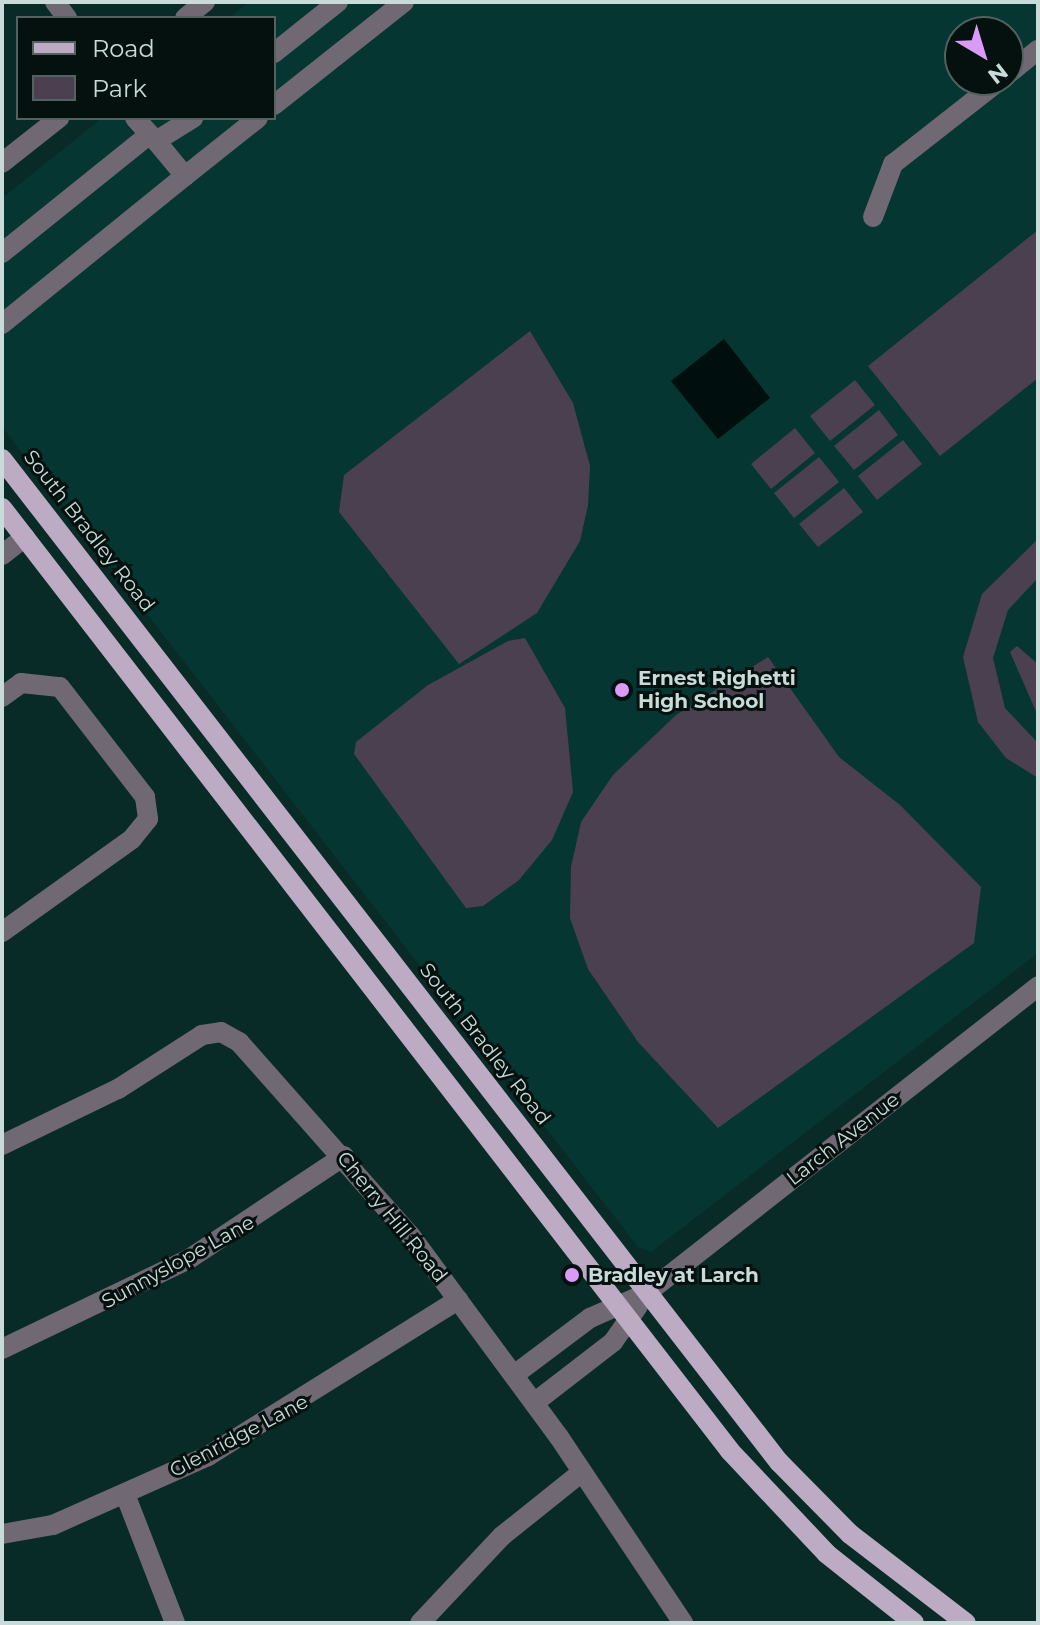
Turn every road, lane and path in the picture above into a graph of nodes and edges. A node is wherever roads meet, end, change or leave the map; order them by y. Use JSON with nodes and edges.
{"nodes":[{"id":1,"x":205,"y":2,"type":"edge"},
{"id":2,"x":338,"y":2,"type":"edge"},
{"id":3,"x":404,"y":2,"type":"edge"},
{"id":4,"x":188,"y":16,"type":"edge"},
{"id":5,"x":276,"y":51,"type":"edge"},
{"id":6,"x":980,"y":96,"type":"edge"},
{"id":7,"x":276,"y":103,"type":"edge"},
{"id":8,"x":56,"y":120,"type":"edge"},
{"id":9,"x":137,"y":120,"type":"edge"},
{"id":10,"x":189,"y":120,"type":"edge"},
{"id":11,"x":255,"y":120,"type":"edge"},
{"id":12,"x":153,"y":138,"type":"junction"},
{"id":13,"x":2,"y":163,"type":"edge"},
{"id":14,"x":185,"y":176,"type":"junction"},
{"id":15,"x":873,"y":217,"type":"dead end"},
{"id":16,"x":2,"y":253,"type":"edge"},
{"id":17,"x":2,"y":324,"type":"edge"},
{"id":18,"x":2,"y":459,"type":"edge"},
{"id":19,"x":2,"y":508,"type":"edge"},
{"id":20,"x":25,"y":537,"type":"junction"},
{"id":21,"x":2,"y":555,"type":"edge"},
{"id":22,"x":2,"y":697,"type":"edge"},
{"id":23,"x":2,"y":932,"type":"edge"},
{"id":24,"x":1038,"y":986,"type":"edge"},
{"id":25,"x":2,"y":1145,"type":"edge"},
{"id":26,"x":344,"y":1156,"type":"junction"},
{"id":27,"x":647,"y":1293,"type":"junction"},
{"id":28,"x":458,"y":1300,"type":"junction"},
{"id":29,"x":624,"y":1312,"type":"junction"},
{"id":30,"x":2,"y":1349,"type":"edge"},
{"id":31,"x":514,"y":1375,"type":"junction"},
{"id":32,"x":534,"y":1403,"type":"junction"},
{"id":33,"x":582,"y":1472,"type":"junction"},
{"id":34,"x":125,"y":1494,"type":"junction"},
{"id":35,"x":2,"y":1534,"type":"edge"},
{"id":36,"x":175,"y":1623,"type":"edge"},
{"id":37,"x":420,"y":1623,"type":"edge"},
{"id":38,"x":682,"y":1623,"type":"edge"},
{"id":39,"x":914,"y":1623,"type":"edge"},
{"id":40,"x":966,"y":1623,"type":"edge"}],
"edges":[{"from":1,"to":4,"type":"street"},
{"from":2,"to":5,"type":"street"},
{"from":3,"to":7,"type":"street"},
{"from":6,"to":15,"type":"street"},
{"from":8,"to":13,"type":"street"},
{"from":9,"to":12,"type":"street"},
{"from":10,"to":12,"type":"street"},
{"from":11,"to":14,"type":"street"},
{"from":12,"to":14,"type":"street"},
{"from":12,"to":16,"type":"street"},
{"from":14,"to":17,"type":"street"},
{"from":18,"to":27,"type":"main road","name":"South Bradley Road"},
{"from":19,"to":20,"type":"main road"},
{"from":20,"to":21,"type":"street"},
{"from":20,"to":29,"type":"main road"},
{"from":22,"to":23,"type":"street"},
{"from":24,"to":27,"type":"street","name":"Larch Avenue"},
{"from":25,"to":26,"type":"street","name":"Cherry Hill Road"},
{"from":26,"to":28,"type":"street","name":"Cherry Hill Road"},
{"from":26,"to":30,"type":"street","name":"Sunnyslope Lane"},
{"from":27,"to":29,"type":"street","name":"Larch Avenue"},
{"from":27,"to":40,"type":"main road","name":"South Bradley Road"},
{"from":28,"to":31,"type":"street","name":"Cherry Hill Road"},
{"from":28,"to":34,"type":"street","name":"Glenridge Lane"},
{"from":29,"to":31,"type":"street","name":"Larch Avenue"},
{"from":29,"to":32,"type":"street"},
{"from":29,"to":39,"type":"main road"},
{"from":31,"to":32,"type":"street","name":"Cherry Hill Road"},
{"from":32,"to":33,"type":"street","name":"Cherry Hill Road"},
{"from":33,"to":37,"type":"street"},
{"from":33,"to":38,"type":"street","name":"Cherry Hill Road"},
{"from":34,"to":35,"type":"street","name":"Glenridge Lane"},
{"from":34,"to":36,"type":"street"}]}
